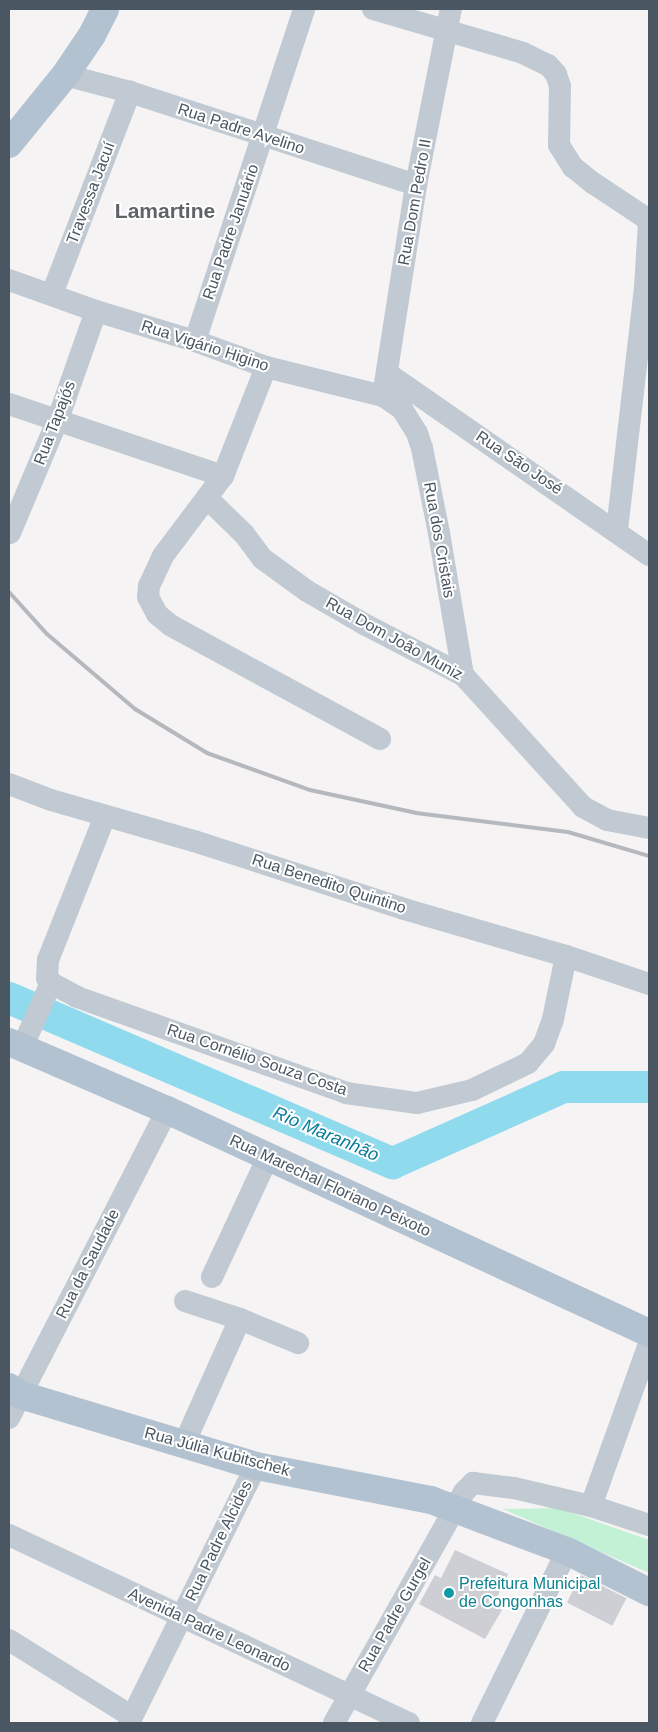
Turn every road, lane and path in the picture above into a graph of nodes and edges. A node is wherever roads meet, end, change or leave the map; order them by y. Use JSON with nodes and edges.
{"nodes":[{"id":1,"x":105,"y":9,"type":"edge"},
{"id":2,"x":304,"y":9,"type":"edge"},
{"id":3,"x":372,"y":9,"type":"edge"},
{"id":4,"x":451,"y":9,"type":"edge"},
{"id":5,"x":448,"y":33,"type":"junction"},
{"id":6,"x":65,"y":75,"type":"junction"},
{"id":7,"x":130,"y":92,"type":"junction"},
{"id":8,"x":263,"y":136,"type":"junction"},
{"id":9,"x":9,"y":144,"type":"edge"},
{"id":10,"x":416,"y":185,"type":"junction"},
{"id":11,"x":649,"y":221,"type":"edge"},
{"id":12,"x":9,"y":280,"type":"edge"},
{"id":13,"x":647,"y":285,"type":"edge"},
{"id":14,"x":52,"y":294,"type":"junction"},
{"id":15,"x":96,"y":311,"type":"junction"},
{"id":16,"x":195,"y":341,"type":"junction"},
{"id":17,"x":266,"y":366,"type":"junction"},
{"id":18,"x":387,"y":373,"type":"junction"},
{"id":19,"x":383,"y":396,"type":"junction"},
{"id":20,"x":9,"y":404,"type":"edge"},
{"id":21,"x":402,"y":409,"type":"joint"},
{"id":22,"x":640,"y":416,"type":"edge"},
{"id":23,"x":58,"y":419,"type":"junction"},
{"id":24,"x":223,"y":476,"type":"junction"},
{"id":25,"x":207,"y":498,"type":"junction"},
{"id":26,"x":617,"y":530,"type":"junction"},
{"id":27,"x":10,"y":533,"type":"dead end"},
{"id":28,"x":649,"y":554,"type":"edge"},
{"id":29,"x":463,"y":675,"type":"junction"},
{"id":30,"x":380,"y":739,"type":"dead end"},
{"id":31,"x":9,"y":784,"type":"edge"},
{"id":32,"x":105,"y":816,"type":"junction"},
{"id":33,"x":649,"y":828,"type":"edge"},
{"id":34,"x":566,"y":956,"type":"junction"},
{"id":35,"x":649,"y":984,"type":"edge"},
{"id":36,"x":46,"y":993,"type":"junction"},
{"id":37,"x":20,"y":1040,"type":"edge"},
{"id":38,"x":166,"y":1110,"type":"junction"},
{"id":39,"x":268,"y":1157,"type":"junction"},
{"id":40,"x":212,"y":1277,"type":"dead end"},
{"id":41,"x":185,"y":1301,"type":"dead end"},
{"id":42,"x":240,"y":1319,"type":"junction"},
{"id":43,"x":649,"y":1333,"type":"edge"},
{"id":44,"x":298,"y":1343,"type":"dead end"},
{"id":45,"x":649,"y":1344,"type":"edge"},
{"id":46,"x":13,"y":1400,"type":"edge"},
{"id":47,"x":184,"y":1444,"type":"junction"},
{"id":48,"x":256,"y":1466,"type":"junction"},
{"id":49,"x":444,"y":1504,"type":"junction"},
{"id":50,"x":591,"y":1506,"type":"junction"},
{"id":51,"x":649,"y":1525,"type":"edge"},
{"id":52,"x":9,"y":1535,"type":"edge"},
{"id":53,"x":566,"y":1551,"type":"junction"},
{"id":54,"x":649,"y":1592,"type":"edge"},
{"id":55,"x":181,"y":1617,"type":"junction"},
{"id":56,"x":9,"y":1640,"type":"edge"},
{"id":57,"x":350,"y":1696,"type":"junction"},
{"id":58,"x":130,"y":1720,"type":"edge"},
{"id":59,"x":334,"y":1723,"type":"edge"},
{"id":60,"x":409,"y":1723,"type":"edge"},
{"id":61,"x":482,"y":1723,"type":"edge"}],
"edges":[{"from":1,"to":6,"type":"main road"},
{"from":2,"to":8,"type":"street","name":"Rua Padre Januário"},
{"from":3,"to":5,"type":"street"},
{"from":4,"to":5,"type":"street","name":"Rua Dom Pedro II"},
{"from":5,"to":10,"type":"street","name":"Rua Dom Pedro II"},
{"from":5,"to":11,"type":"street"},
{"from":6,"to":7,"type":"street","name":"Rua Padre Avelino"},
{"from":6,"to":9,"type":"main road"},
{"from":7,"to":8,"type":"street","name":"Rua Padre Avelino"},
{"from":7,"to":14,"type":"street","name":"Travessa Jacuí"},
{"from":8,"to":10,"type":"street","name":"Rua Padre Avelino"},
{"from":8,"to":16,"type":"street","name":"Rua Padre Januário"},
{"from":10,"to":18,"type":"street","name":"Rua Dom Pedro II"},
{"from":11,"to":13,"type":"street"},
{"from":12,"to":14,"type":"street","name":"Rua Vigário Higino"},
{"from":13,"to":22,"type":"street"},
{"from":14,"to":15,"type":"street","name":"Rua Vigário Higino"},
{"from":15,"to":16,"type":"street","name":"Rua Vigário Higino"},
{"from":15,"to":23,"type":"street","name":"Rua Tapajós"},
{"from":16,"to":17,"type":"street","name":"Rua Vigário Higino"},
{"from":17,"to":19,"type":"street","name":"Rua Vigário Higino"},
{"from":17,"to":24,"type":"street"},
{"from":18,"to":19,"type":"street","name":"Rua Dom Pedro II"},
{"from":18,"to":26,"type":"street","name":"Rua São José"},
{"from":19,"to":21,"type":"street","name":"Rua Vigário Higino"},
{"from":20,"to":23,"type":"street"},
{"from":21,"to":29,"type":"street","name":"Rua dos Cristais"},
{"from":22,"to":26,"type":"street"},
{"from":23,"to":24,"type":"street"},
{"from":23,"to":27,"type":"street","name":"Rua Tapajós"},
{"from":24,"to":25,"type":"street"},
{"from":25,"to":29,"type":"street","name":"Rua Dom João Muniz"},
{"from":25,"to":30,"type":"street"},
{"from":26,"to":28,"type":"street","name":"Rua São José"},
{"from":29,"to":33,"type":"street","name":"Rua Dom João Muniz"},
{"from":31,"to":32,"type":"street","name":"Rua Benedito Quintino"},
{"from":32,"to":34,"type":"street","name":"Rua Benedito Quintino"},
{"from":32,"to":36,"type":"street"},
{"from":34,"to":35,"type":"street","name":"Rua Benedito Quintino"},
{"from":34,"to":36,"type":"street","name":"Rua Cornélio Souza Costa"},
{"from":36,"to":37,"type":"street"},
{"from":37,"to":38,"type":"main road","name":"Rua Marechal Floriano Peixoto"},
{"from":38,"to":39,"type":"main road","name":"Rua Marechal Floriano Peixoto"},
{"from":38,"to":46,"type":"street","name":"Rua da Saudade"},
{"from":39,"to":40,"type":"street"},
{"from":39,"to":43,"type":"main road","name":"Rua Marechal Floriano Peixoto"},
{"from":41,"to":42,"type":"street"},
{"from":42,"to":44,"type":"street"},
{"from":42,"to":47,"type":"street"},
{"from":45,"to":50,"type":"street"},
{"from":46,"to":47,"type":"main road","name":"Rua Júlia Kubitschek"},
{"from":47,"to":48,"type":"main road","name":"Rua Júlia Kubitschek"},
{"from":48,"to":49,"type":"main road","name":"Rua Júlia Kubitschek"},
{"from":48,"to":55,"type":"street","name":"Rua Padre Alcides"},
{"from":49,"to":50,"type":"street","name":"Rua Padre Gurgel"},
{"from":49,"to":53,"type":"main road","name":"Rua Júlia Kubitschek"},
{"from":49,"to":57,"type":"street","name":"Rua Padre Gurgel"},
{"from":50,"to":51,"type":"street","name":"Rua Padre Gurgel"},
{"from":52,"to":55,"type":"street","name":"Avenida Padre Leonardo"},
{"from":53,"to":54,"type":"main road","name":"Rua Júlia Kubitschek"},
{"from":53,"to":61,"type":"street"},
{"from":55,"to":57,"type":"street","name":"Avenida Padre Leonardo"},
{"from":55,"to":58,"type":"street","name":"Rua Padre Alcides"},
{"from":56,"to":58,"type":"street"},
{"from":57,"to":59,"type":"street","name":"Rua Padre Gurgel"},
{"from":57,"to":60,"type":"street","name":"Avenida Padre Leonardo"}]}
